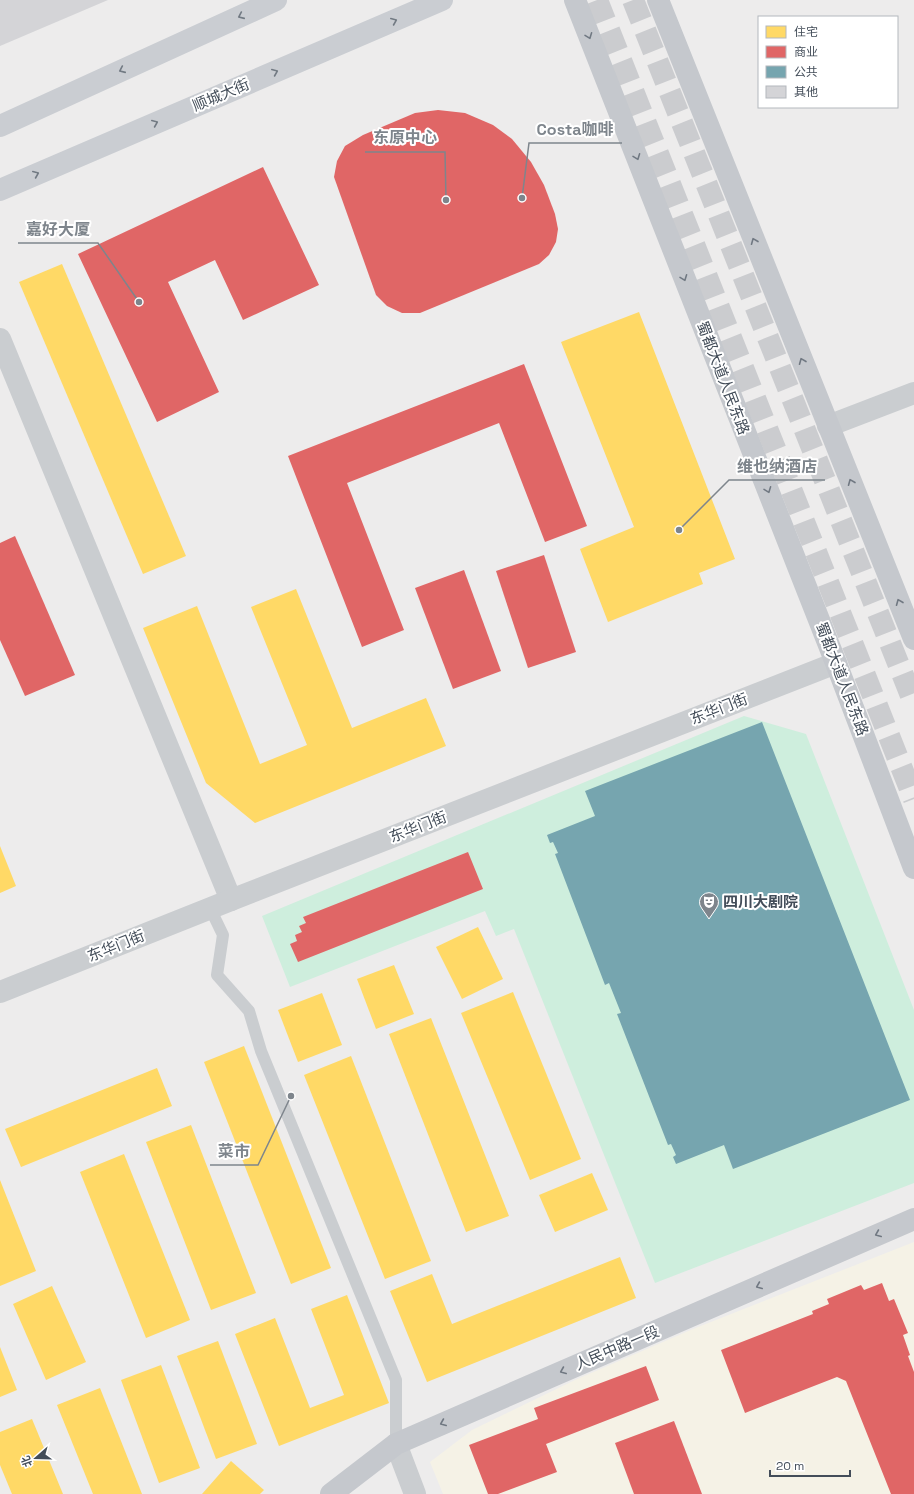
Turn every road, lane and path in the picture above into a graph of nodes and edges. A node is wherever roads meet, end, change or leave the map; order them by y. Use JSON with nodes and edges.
{"nodes":[{"id":1,"x":276,"y":0,"type":"edge"},
{"id":2,"x":442,"y":0,"type":"edge"},
{"id":3,"x":575,"y":0,"type":"edge"},
{"id":4,"x":658,"y":0,"type":"edge"},
{"id":5,"x":0,"y":126,"type":"edge"},
{"id":6,"x":0,"y":190,"type":"edge"},
{"id":7,"x":0,"y":339,"type":"edge"},
{"id":8,"x":914,"y":393,"type":"edge"},
{"id":9,"x":828,"y":426,"type":"junction"},
{"id":10,"x":914,"y":638,"type":"edge"},
{"id":11,"x":836,"y":664,"type":"junction"},
{"id":12,"x":914,"y":868,"type":"edge"},
{"id":13,"x":231,"y":900,"type":"junction"},
{"id":14,"x":210,"y":908,"type":"junction"},
{"id":15,"x":0,"y":992,"type":"edge"},
{"id":16,"x":914,"y":1219,"type":"edge"},
{"id":17,"x":396,"y":1444,"type":"junction"},
{"id":18,"x":331,"y":1494,"type":"edge"},
{"id":19,"x":415,"y":1494,"type":"edge"}],
"edges":[{"from":1,"to":5,"type":"main road","one_way":true},
{"from":6,"to":2,"type":"main road","name":"顺城大街","one_way":true},
{"from":3,"to":11,"type":"main road","name":"蜀都大道人民东路","one_way":true},
{"from":9,"to":4,"type":"main road","one_way":true},
{"from":7,"to":13,"type":"street"},
{"from":8,"to":9,"type":"street"},
{"from":10,"to":9,"type":"main road","one_way":true},
{"from":11,"to":12,"type":"main road","name":"蜀都大道人民东路"},
{"from":11,"to":13,"type":"street","name":"东华门街"},
{"from":13,"to":14,"type":"street","name":"东华门街"},
{"from":14,"to":15,"type":"street","name":"东华门街"},
{"from":14,"to":17,"type":"lane"},
{"from":16,"to":17,"type":"main road","name":"人民中路一段","one_way":true},
{"from":17,"to":18,"type":"main road","name":"人民中路一段"},
{"from":17,"to":19,"type":"street"}]}
